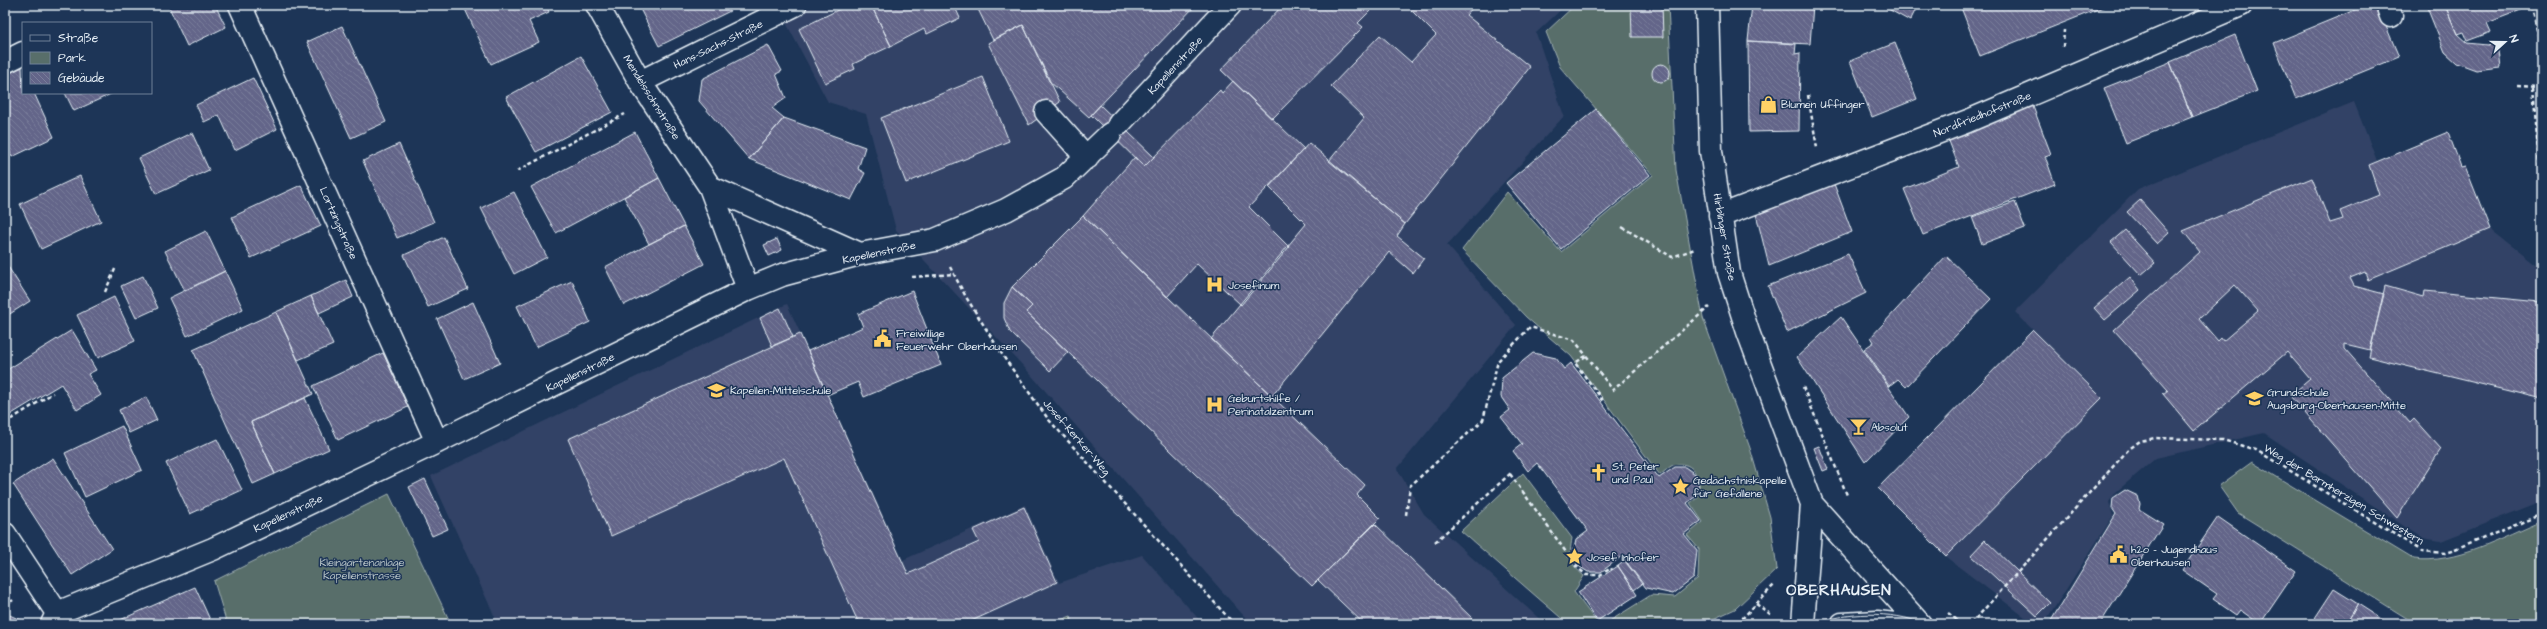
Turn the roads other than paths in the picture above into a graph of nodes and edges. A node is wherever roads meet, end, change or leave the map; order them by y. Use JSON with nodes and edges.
{"nodes":[{"id":1,"x":240,"y":5,"type":"edge"},
{"id":2,"x":597,"y":5,"type":"edge"},
{"id":3,"x":795,"y":5,"type":"edge"},
{"id":4,"x":1230,"y":5,"type":"edge"},
{"id":5,"x":1707,"y":5,"type":"edge"},
{"id":6,"x":2241,"y":5,"type":"edge"},
{"id":7,"x":2201,"y":12,"type":"edge"},
{"id":8,"x":22,"y":54,"type":"edge"},
{"id":9,"x":5,"y":62,"type":"edge"},
{"id":10,"x":646,"y":91,"type":"junction"},
{"id":11,"x":1046,"y":112,"type":"dead end"},
{"id":12,"x":1087,"y":158,"type":"junction"},
{"id":13,"x":710,"y":187,"type":"junction"},
{"id":14,"x":1720,"y":216,"type":"junction"},
{"id":15,"x":860,"y":254,"type":"junction"},
{"id":16,"x":748,"y":289,"type":"junction"},
{"id":17,"x":437,"y":442,"type":"junction"},
{"id":18,"x":1812,"y":504,"type":"junction"},
{"id":19,"x":5,"y":534,"type":"edge"},
{"id":20,"x":54,"y":618,"type":"edge"},
{"id":21,"x":1803,"y":624,"type":"edge"},
{"id":22,"x":1842,"y":624,"type":"edge"},
{"id":23,"x":1895,"y":624,"type":"edge"},
{"id":24,"x":1920,"y":624,"type":"edge"}],
"edges":[{"from":1,"to":17,"type":"street","name":"Lortzingstraße"},
{"from":2,"to":10,"type":"street","name":"Mendelssohnstraße"},
{"from":3,"to":10,"type":"street","name":"Hans-Sachs-Straße"},
{"from":4,"to":12,"type":"street","name":"Kapellenstraße"},
{"from":5,"to":14,"type":"street","name":"Hirblinger Straße"},
{"from":6,"to":7,"type":"street","name":"Nordfriedhofstraße"},
{"from":7,"to":14,"type":"street","name":"Nordfriedhofstraße"},
{"from":8,"to":9,"type":"street"},
{"from":10,"to":13,"type":"street","name":"Mendelssohnstraße"},
{"from":11,"to":12,"type":"street"},
{"from":12,"to":15,"type":"street","name":"Kapellenstraße"},
{"from":13,"to":15,"type":"street"},
{"from":13,"to":16,"type":"street","name":"Mendelssohnstraße"},
{"from":14,"to":18,"type":"street","name":"Hirblinger Straße"},
{"from":15,"to":16,"type":"street","name":"Kapellenstraße"},
{"from":16,"to":17,"type":"street","name":"Kapellenstraße"},
{"from":17,"to":20,"type":"street","name":"Kapellenstraße"},
{"from":18,"to":21,"type":"street","name":"Hirblinger Straße"},
{"from":18,"to":24,"type":"street","name":"Hirblinger Straße"},
{"from":19,"to":20,"type":"street"},
{"from":22,"to":23,"type":"street"}]}
